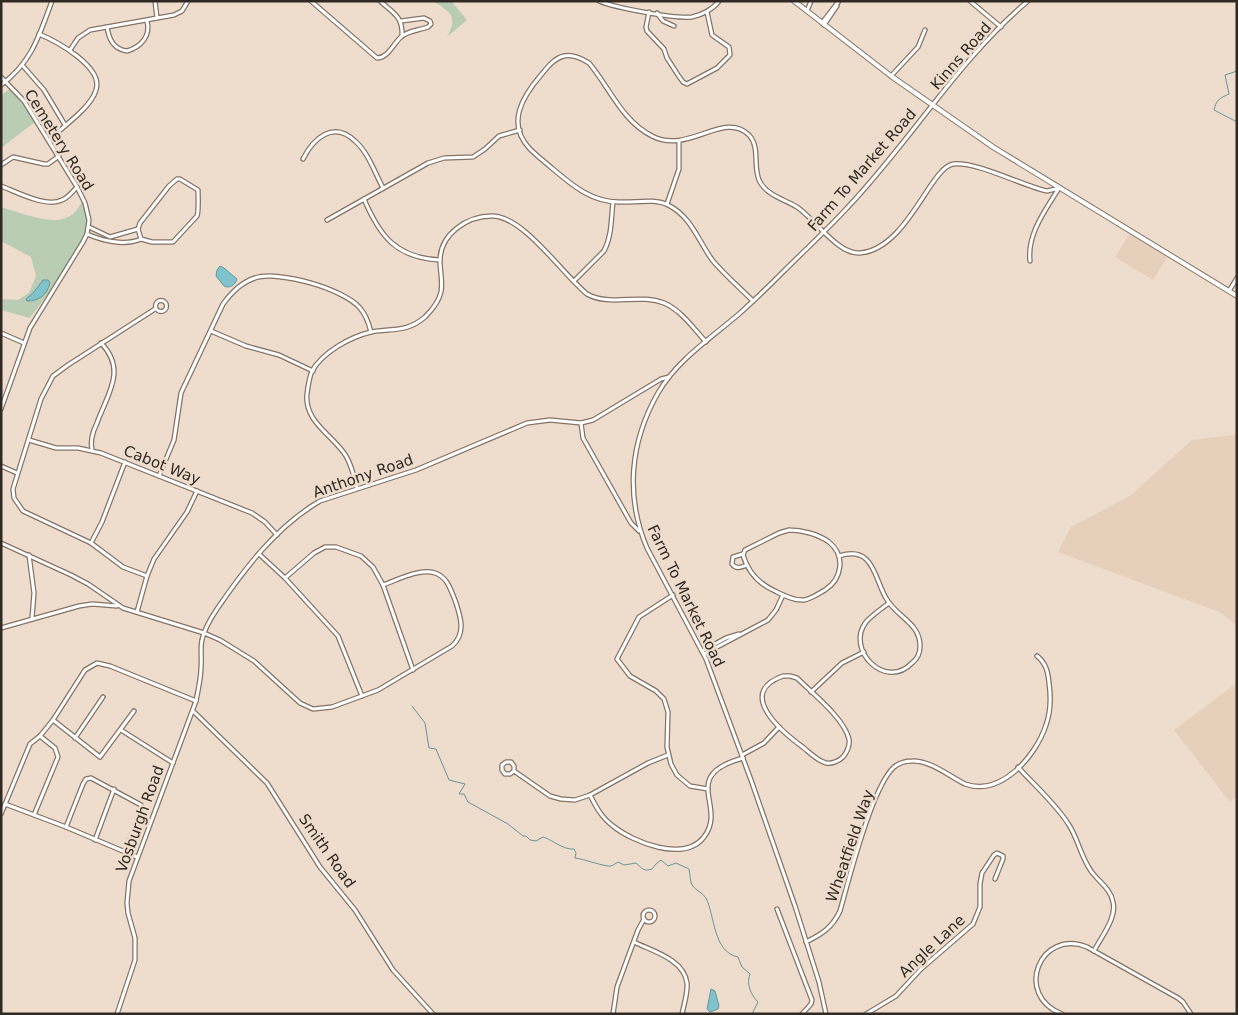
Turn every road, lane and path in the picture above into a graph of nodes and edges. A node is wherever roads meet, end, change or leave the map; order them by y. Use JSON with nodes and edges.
{"nodes":[{"id":1,"x":52,"y":1,"type":"edge"},
{"id":2,"x":154,"y":1,"type":"edge"},
{"id":3,"x":188,"y":1,"type":"edge"},
{"id":4,"x":311,"y":1,"type":"edge"},
{"id":5,"x":380,"y":1,"type":"edge"},
{"id":6,"x":599,"y":1,"type":"edge"},
{"id":7,"x":719,"y":1,"type":"edge"},
{"id":8,"x":794,"y":1,"type":"edge"},
{"id":9,"x":811,"y":1,"type":"edge"},
{"id":10,"x":970,"y":1,"type":"edge"},
{"id":11,"x":1028,"y":1,"type":"edge"},
{"id":12,"x":838,"y":2,"type":"edge"},
{"id":13,"x":807,"y":11,"type":"junction"},
{"id":14,"x":649,"y":12,"type":"junction"},
{"id":15,"x":707,"y":12,"type":"junction"},
{"id":16,"x":657,"y":13,"type":"junction"},
{"id":17,"x":157,"y":18,"type":"junction"},
{"id":18,"x":147,"y":21,"type":"junction"},
{"id":19,"x":401,"y":21,"type":"junction"},
{"id":20,"x":823,"y":24,"type":"junction"},
{"id":21,"x":107,"y":26,"type":"junction"},
{"id":22,"x":674,"y":26,"type":"dead end"},
{"id":23,"x":1001,"y":26,"type":"junction"},
{"id":24,"x":925,"y":30,"type":"dead end"},
{"id":25,"x":40,"y":34,"type":"junction"},
{"id":26,"x":402,"y":36,"type":"junction"},
{"id":27,"x":70,"y":50,"type":"junction"},
{"id":28,"x":23,"y":66,"type":"junction"},
{"id":29,"x":891,"y":76,"type":"junction"},
{"id":30,"x":1,"y":77,"type":"edge"},
{"id":31,"x":6,"y":81,"type":"junction"},
{"id":32,"x":1,"y":85,"type":"edge"},
{"id":33,"x":48,"y":87,"type":"dead end"},
{"id":34,"x":44,"y":90,"type":"junction"},
{"id":35,"x":932,"y":106,"type":"junction"},
{"id":36,"x":65,"y":125,"type":"junction"},
{"id":37,"x":520,"y":130,"type":"junction"},
{"id":38,"x":48,"y":140,"type":"junction"},
{"id":39,"x":679,"y":141,"type":"junction"},
{"id":40,"x":59,"y":156,"type":"junction"},
{"id":41,"x":303,"y":159,"type":"dead end"},
{"id":42,"x":1,"y":165,"type":"edge"},
{"id":43,"x":1,"y":186,"type":"edge"},
{"id":44,"x":77,"y":187,"type":"junction"},
{"id":45,"x":383,"y":188,"type":"junction"},
{"id":46,"x":1060,"y":188,"type":"junction"},
{"id":47,"x":364,"y":200,"type":"junction"},
{"id":48,"x":613,"y":202,"type":"junction"},
{"id":49,"x":667,"y":204,"type":"junction"},
{"id":50,"x":326,"y":220,"type":"dead end"},
{"id":51,"x":89,"y":227,"type":"junction"},
{"id":52,"x":138,"y":229,"type":"junction"},
{"id":53,"x":824,"y":232,"type":"junction"},
{"id":54,"x":88,"y":234,"type":"junction"},
{"id":55,"x":141,"y":239,"type":"junction"},
{"id":56,"x":440,"y":260,"type":"junction"},
{"id":57,"x":1030,"y":261,"type":"dead end"},
{"id":58,"x":1237,"y":278,"type":"edge"},
{"id":59,"x":574,"y":282,"type":"junction"},
{"id":60,"x":1228,"y":291,"type":"junction"},
{"id":61,"x":1237,"y":296,"type":"edge"},
{"id":62,"x":753,"y":301,"type":"junction"},
{"id":63,"x":155,"y":308,"type":"dead end"},
{"id":64,"x":211,"y":331,"type":"junction"},
{"id":65,"x":371,"y":332,"type":"junction"},
{"id":66,"x":1,"y":333,"type":"edge"},
{"id":67,"x":706,"y":342,"type":"junction"},
{"id":68,"x":24,"y":343,"type":"junction"},
{"id":69,"x":101,"y":343,"type":"junction"},
{"id":70,"x":312,"y":371,"type":"junction"},
{"id":71,"x":670,"y":376,"type":"junction"},
{"id":72,"x":1,"y":409,"type":"edge"},
{"id":73,"x":581,"y":423,"type":"junction"},
{"id":74,"x":29,"y":440,"type":"junction"},
{"id":75,"x":92,"y":450,"type":"junction"},
{"id":76,"x":125,"y":462,"type":"junction"},
{"id":77,"x":1,"y":466,"type":"edge"},
{"id":78,"x":17,"y":473,"type":"junction"},
{"id":79,"x":160,"y":476,"type":"junction"},
{"id":80,"x":357,"y":488,"type":"junction"},
{"id":81,"x":197,"y":491,"type":"junction"},
{"id":82,"x":640,"y":532,"type":"junction"},
{"id":83,"x":277,"y":534,"type":"junction"},
{"id":84,"x":1,"y":542,"type":"edge"},
{"id":85,"x":91,"y":543,"type":"junction"},
{"id":86,"x":259,"y":554,"type":"junction"},
{"id":87,"x":743,"y":554,"type":"junction"},
{"id":88,"x":29,"y":555,"type":"junction"},
{"id":89,"x":839,"y":556,"type":"junction"},
{"id":90,"x":747,"y":565,"type":"junction"},
{"id":91,"x":147,"y":576,"type":"junction"},
{"id":92,"x":284,"y":578,"type":"junction"},
{"id":93,"x":383,"y":585,"type":"junction"},
{"id":94,"x":783,"y":595,"type":"junction"},
{"id":95,"x":673,"y":596,"type":"junction"},
{"id":96,"x":889,"y":603,"type":"junction"},
{"id":97,"x":118,"y":606,"type":"junction"},
{"id":98,"x":136,"y":612,"type":"junction"},
{"id":99,"x":32,"y":618,"type":"junction"},
{"id":100,"x":1,"y":628,"type":"edge"},
{"id":101,"x":204,"y":633,"type":"junction"},
{"id":102,"x":703,"y":652,"type":"junction"},
{"id":103,"x":864,"y":652,"type":"junction"},
{"id":104,"x":1037,"y":656,"type":"dead end"},
{"id":105,"x":413,"y":670,"type":"junction"},
{"id":106,"x":811,"y":692,"type":"junction"},
{"id":107,"x":362,"y":696,"type":"junction"},
{"id":108,"x":103,"y":697,"type":"dead end"},
{"id":109,"x":196,"y":701,"type":"junction"},
{"id":110,"x":192,"y":710,"type":"junction"},
{"id":111,"x":134,"y":711,"type":"dead end"},
{"id":112,"x":53,"y":720,"type":"junction"},
{"id":113,"x":779,"y":727,"type":"junction"},
{"id":114,"x":121,"y":730,"type":"junction"},
{"id":115,"x":40,"y":736,"type":"junction"},
{"id":116,"x":75,"y":738,"type":"junction"},
{"id":117,"x":668,"y":755,"type":"junction"},
{"id":118,"x":743,"y":757,"type":"junction"},
{"id":119,"x":173,"y":763,"type":"junction"},
{"id":120,"x":1018,"y":767,"type":"junction"},
{"id":121,"x":514,"y":771,"type":"junction"},
{"id":122,"x":114,"y":789,"type":"junction"},
{"id":123,"x":708,"y":789,"type":"junction"},
{"id":124,"x":590,"y":795,"type":"junction"},
{"id":125,"x":5,"y":804,"type":"junction"},
{"id":126,"x":1,"y":814,"type":"edge"},
{"id":127,"x":34,"y":815,"type":"junction"},
{"id":128,"x":66,"y":827,"type":"junction"},
{"id":129,"x":95,"y":840,"type":"junction"},
{"id":130,"x":125,"y":853,"type":"junction"},
{"id":131,"x":137,"y":858,"type":"junction"},
{"id":132,"x":995,"y":879,"type":"dead end"},
{"id":133,"x":778,"y":909,"type":"dead end"},
{"id":134,"x":644,"y":919,"type":"junction"},
{"id":135,"x":634,"y":942,"type":"junction"},
{"id":136,"x":806,"y":942,"type":"junction"},
{"id":137,"x":1094,"y":951,"type":"junction"},
{"id":138,"x":117,"y":1014,"type":"edge"},
{"id":139,"x":432,"y":1014,"type":"edge"},
{"id":140,"x":613,"y":1014,"type":"edge"},
{"id":141,"x":682,"y":1014,"type":"edge"},
{"id":142,"x":802,"y":1014,"type":"edge"},
{"id":143,"x":826,"y":1014,"type":"edge"},
{"id":144,"x":866,"y":1014,"type":"edge"},
{"id":145,"x":1062,"y":1014,"type":"edge"},
{"id":146,"x":1190,"y":1014,"type":"edge"}],
"edges":[{"from":1,"to":25,"type":"street"},
{"from":2,"to":17,"type":"street"},
{"from":3,"to":17,"type":"street"},
{"from":4,"to":26,"type":"street"},
{"from":5,"to":19,"type":"street"},
{"from":6,"to":14,"type":"street"},
{"from":7,"to":15,"type":"street"},
{"from":8,"to":13,"type":"main road"},
{"from":9,"to":13,"type":"street"},
{"from":10,"to":23,"type":"street"},
{"from":11,"to":23,"type":"street","name":"Kinns Road"},
{"from":12,"to":20,"type":"street"},
{"from":13,"to":20,"type":"main road"},
{"from":14,"to":15,"type":"street"},
{"from":14,"to":16,"type":"street"},
{"from":15,"to":16,"type":"street"},
{"from":16,"to":22,"type":"street"},
{"from":17,"to":18,"type":"street"},
{"from":18,"to":21,"type":"street"},
{"from":18,"to":21,"type":"street"},
{"from":19,"to":26,"type":"street"},
{"from":19,"to":26,"type":"street"},
{"from":20,"to":29,"type":"main road"},
{"from":21,"to":27,"type":"street"},
{"from":23,"to":35,"type":"street","name":"Kinns Road"},
{"from":24,"to":29,"type":"street"},
{"from":25,"to":27,"type":"street"},
{"from":25,"to":28,"type":"street"},
{"from":27,"to":36,"type":"street"},
{"from":28,"to":31,"type":"street"},
{"from":28,"to":34,"type":"street"},
{"from":29,"to":35,"type":"main road"},
{"from":30,"to":31,"type":"street","name":"Cemetery Road"},
{"from":31,"to":32,"type":"street"},
{"from":31,"to":38,"type":"street","name":"Cemetery Road"},
{"from":33,"to":34,"type":"street"},
{"from":34,"to":36,"type":"street"},
{"from":35,"to":46,"type":"main road"},
{"from":35,"to":53,"type":"street","name":"Farm To Market Road"},
{"from":36,"to":38,"type":"street"},
{"from":37,"to":39,"type":"street"},
{"from":37,"to":45,"type":"street"},
{"from":37,"to":48,"type":"street"},
{"from":38,"to":40,"type":"street","name":"Cemetery Road"},
{"from":39,"to":49,"type":"street"},
{"from":39,"to":53,"type":"street"},
{"from":40,"to":42,"type":"street"},
{"from":40,"to":44,"type":"street","name":"Cemetery Road"},
{"from":41,"to":45,"type":"street"},
{"from":43,"to":44,"type":"street"},
{"from":44,"to":51,"type":"street","name":"Cemetery Road"},
{"from":45,"to":47,"type":"street"},
{"from":46,"to":53,"type":"street"},
{"from":46,"to":57,"type":"street"},
{"from":46,"to":60,"type":"main road"},
{"from":47,"to":50,"type":"street"},
{"from":47,"to":56,"type":"street"},
{"from":48,"to":49,"type":"street"},
{"from":48,"to":59,"type":"street"},
{"from":49,"to":62,"type":"street"},
{"from":51,"to":52,"type":"street"},
{"from":51,"to":54,"type":"street","name":"Cemetery Road"},
{"from":52,"to":55,"type":"street"},
{"from":52,"to":55,"type":"street"},
{"from":53,"to":62,"type":"street","name":"Farm To Market Road"},
{"from":54,"to":55,"type":"street"},
{"from":54,"to":68,"type":"street","name":"Cemetery Road"},
{"from":56,"to":59,"type":"street"},
{"from":56,"to":65,"type":"street"},
{"from":58,"to":60,"type":"street"},
{"from":59,"to":67,"type":"street"},
{"from":60,"to":61,"type":"main road"},
{"from":62,"to":67,"type":"street","name":"Farm To Market Road"},
{"from":63,"to":69,"type":"street"},
{"from":64,"to":65,"type":"street"},
{"from":64,"to":70,"type":"street"},
{"from":64,"to":79,"type":"street"},
{"from":65,"to":70,"type":"street"},
{"from":66,"to":68,"type":"street"},
{"from":67,"to":71,"type":"street","name":"Farm To Market Road"},
{"from":68,"to":72,"type":"street","name":"Cemetery Road"},
{"from":69,"to":74,"type":"street"},
{"from":69,"to":75,"type":"street"},
{"from":70,"to":80,"type":"street"},
{"from":71,"to":73,"type":"street","name":"Anthony Road"},
{"from":71,"to":82,"type":"street","name":"Farm To Market Road"},
{"from":73,"to":80,"type":"street","name":"Anthony Road"},
{"from":73,"to":82,"type":"street"},
{"from":74,"to":75,"type":"street","name":"Cabot Way"},
{"from":74,"to":78,"type":"street"},
{"from":75,"to":76,"type":"street","name":"Cabot Way"},
{"from":76,"to":79,"type":"street","name":"Cabot Way"},
{"from":76,"to":85,"type":"street"},
{"from":77,"to":78,"type":"street"},
{"from":78,"to":85,"type":"street"},
{"from":79,"to":81,"type":"street","name":"Cabot Way"},
{"from":80,"to":83,"type":"street","name":"Anthony Road"},
{"from":81,"to":83,"type":"street","name":"Cabot Way"},
{"from":81,"to":91,"type":"street"},
{"from":82,"to":95,"type":"street","name":"Farm To Market Road"},
{"from":83,"to":86,"type":"street","name":"Anthony Road"},
{"from":84,"to":88,"type":"street"},
{"from":85,"to":91,"type":"street"},
{"from":86,"to":92,"type":"street"},
{"from":86,"to":101,"type":"street","name":"Anthony Road"},
{"from":87,"to":89,"type":"street"},
{"from":87,"to":90,"type":"street"},
{"from":87,"to":90,"type":"street"},
{"from":88,"to":97,"type":"street"},
{"from":88,"to":99,"type":"street"},
{"from":89,"to":94,"type":"street"},
{"from":89,"to":96,"type":"street"},
{"from":90,"to":94,"type":"street"},
{"from":91,"to":98,"type":"street"},
{"from":92,"to":93,"type":"street"},
{"from":92,"to":107,"type":"street"},
{"from":93,"to":105,"type":"street"},
{"from":93,"to":105,"type":"street"},
{"from":94,"to":102,"type":"street"},
{"from":95,"to":102,"type":"street","name":"Farm To Market Road"},
{"from":95,"to":117,"type":"street"},
{"from":96,"to":103,"type":"street"},
{"from":96,"to":103,"type":"street"},
{"from":97,"to":98,"type":"street"},
{"from":97,"to":99,"type":"street"},
{"from":98,"to":101,"type":"street"},
{"from":99,"to":100,"type":"street"},
{"from":101,"to":107,"type":"street"},
{"from":101,"to":109,"type":"street","name":"Vosburgh Road"},
{"from":102,"to":118,"type":"street","name":"Farm To Market Road"},
{"from":103,"to":106,"type":"street"},
{"from":104,"to":120,"type":"street","name":"Wheatfield Way"},
{"from":105,"to":107,"type":"street"},
{"from":106,"to":113,"type":"street"},
{"from":106,"to":113,"type":"street"},
{"from":108,"to":116,"type":"street"},
{"from":109,"to":110,"type":"street","name":"Vosburgh Road"},
{"from":109,"to":112,"type":"street"},
{"from":110,"to":119,"type":"street","name":"Vosburgh Road"},
{"from":110,"to":139,"type":"street","name":"Smith Road"},
{"from":111,"to":114,"type":"street"},
{"from":112,"to":115,"type":"street"},
{"from":112,"to":116,"type":"street"},
{"from":113,"to":118,"type":"street"},
{"from":114,"to":116,"type":"street"},
{"from":114,"to":119,"type":"street"},
{"from":115,"to":125,"type":"street"},
{"from":115,"to":127,"type":"street"},
{"from":117,"to":123,"type":"street"},
{"from":117,"to":124,"type":"street"},
{"from":118,"to":123,"type":"street"},
{"from":118,"to":136,"type":"street","name":"Farm To Market Road"},
{"from":119,"to":131,"type":"street","name":"Vosburgh Road"},
{"from":120,"to":136,"type":"street","name":"Wheatfield Way"},
{"from":120,"to":137,"type":"street"},
{"from":121,"to":121,"type":"street"},
{"from":121,"to":124,"type":"street"},
{"from":122,"to":128,"type":"street"},
{"from":122,"to":129,"type":"street"},
{"from":122,"to":130,"type":"street"},
{"from":123,"to":124,"type":"street"},
{"from":125,"to":126,"type":"street"},
{"from":125,"to":127,"type":"street"},
{"from":127,"to":128,"type":"street"},
{"from":128,"to":129,"type":"street"},
{"from":129,"to":130,"type":"street"},
{"from":130,"to":131,"type":"street"},
{"from":131,"to":138,"type":"street","name":"Vosburgh Road"},
{"from":132,"to":144,"type":"street","name":"Angle Lane"},
{"from":133,"to":142,"type":"street"},
{"from":134,"to":134,"type":"street"},
{"from":134,"to":135,"type":"street"},
{"from":135,"to":140,"type":"street"},
{"from":135,"to":141,"type":"street"},
{"from":136,"to":143,"type":"street","name":"Farm To Market Road"},
{"from":137,"to":145,"type":"street"},
{"from":137,"to":146,"type":"street"}]}
